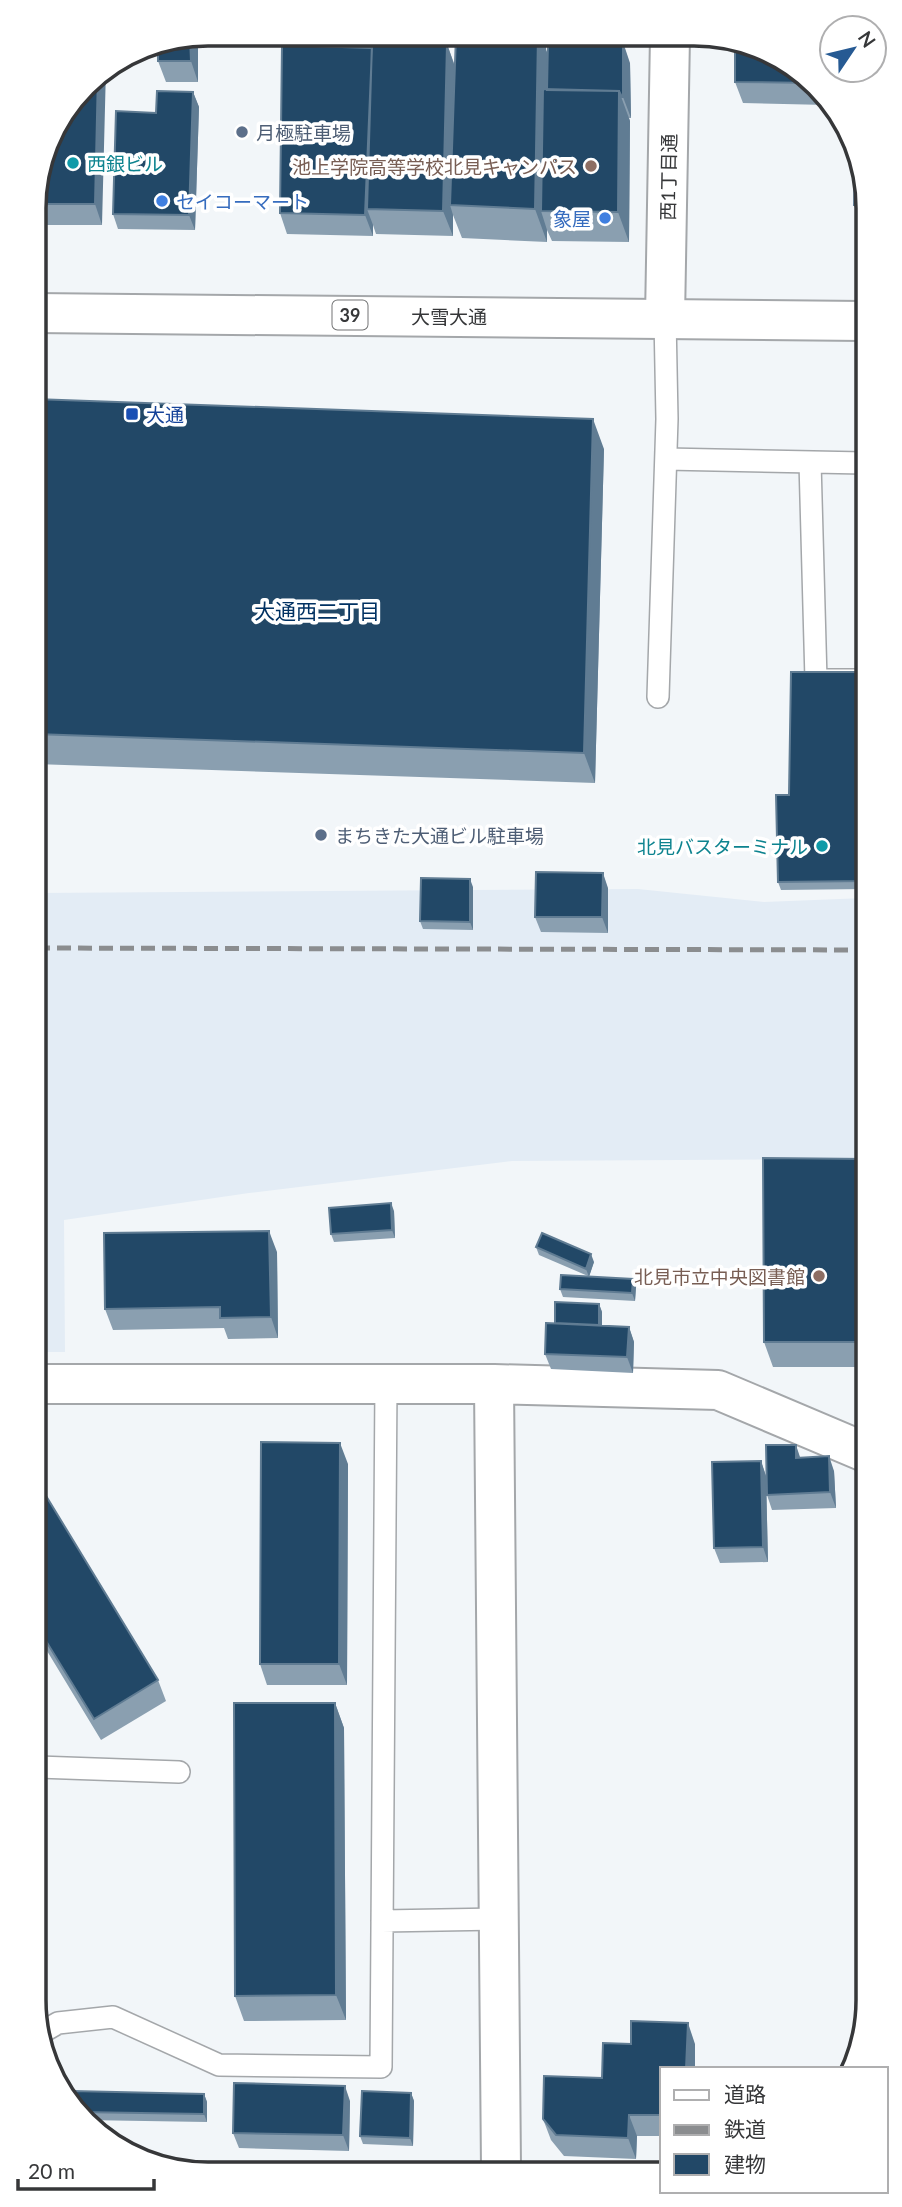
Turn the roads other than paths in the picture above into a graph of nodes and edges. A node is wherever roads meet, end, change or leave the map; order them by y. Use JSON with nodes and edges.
{"nodes":[{"id":1,"x":670,"y":46,"type":"edge"},
{"id":2,"x":46,"y":313,"type":"edge"},
{"id":3,"x":665,"y":318,"type":"junction"},
{"id":4,"x":856,"y":321,"type":"edge"},
{"id":5,"x":666,"y":459,"type":"junction"},
{"id":6,"x":810,"y":461,"type":"junction"},
{"id":7,"x":856,"y":463,"type":"edge"},
{"id":8,"x":856,"y":680,"type":"edge"},
{"id":9,"x":659,"y":697,"type":"dead end"},
{"id":10,"x":46,"y":1384,"type":"edge"},
{"id":11,"x":386,"y":1384,"type":"junction"},
{"id":12,"x":494,"y":1384,"type":"junction"},
{"id":13,"x":856,"y":1448,"type":"edge"},
{"id":14,"x":46,"y":1767,"type":"edge"},
{"id":15,"x":179,"y":1772,"type":"dead end"},
{"id":16,"x":499,"y":1920,"type":"junction"},
{"id":17,"x":382,"y":1921,"type":"junction"},
{"id":18,"x":49,"y":2028,"type":"edge"},
{"id":19,"x":501,"y":2162,"type":"edge"}],
"edges":[{"from":1,"to":3,"type":"main road","name":"西1丁目通"},
{"from":2,"to":3,"type":"main road","name":"大雪大通","number":"39"},
{"from":3,"to":4,"type":"main road","name":"大雪大通","number":"39"},
{"from":3,"to":5,"type":"lane"},
{"from":5,"to":6,"type":"lane"},
{"from":5,"to":9,"type":"lane"},
{"from":6,"to":7,"type":"lane"},
{"from":6,"to":8,"type":"lane"},
{"from":10,"to":11,"type":"main road"},
{"from":11,"to":12,"type":"main road"},
{"from":11,"to":17,"type":"lane"},
{"from":12,"to":13,"type":"main road"},
{"from":12,"to":16,"type":"main road"},
{"from":14,"to":15,"type":"lane"},
{"from":16,"to":17,"type":"lane"},
{"from":16,"to":19,"type":"main road"},
{"from":17,"to":18,"type":"lane"}]}
